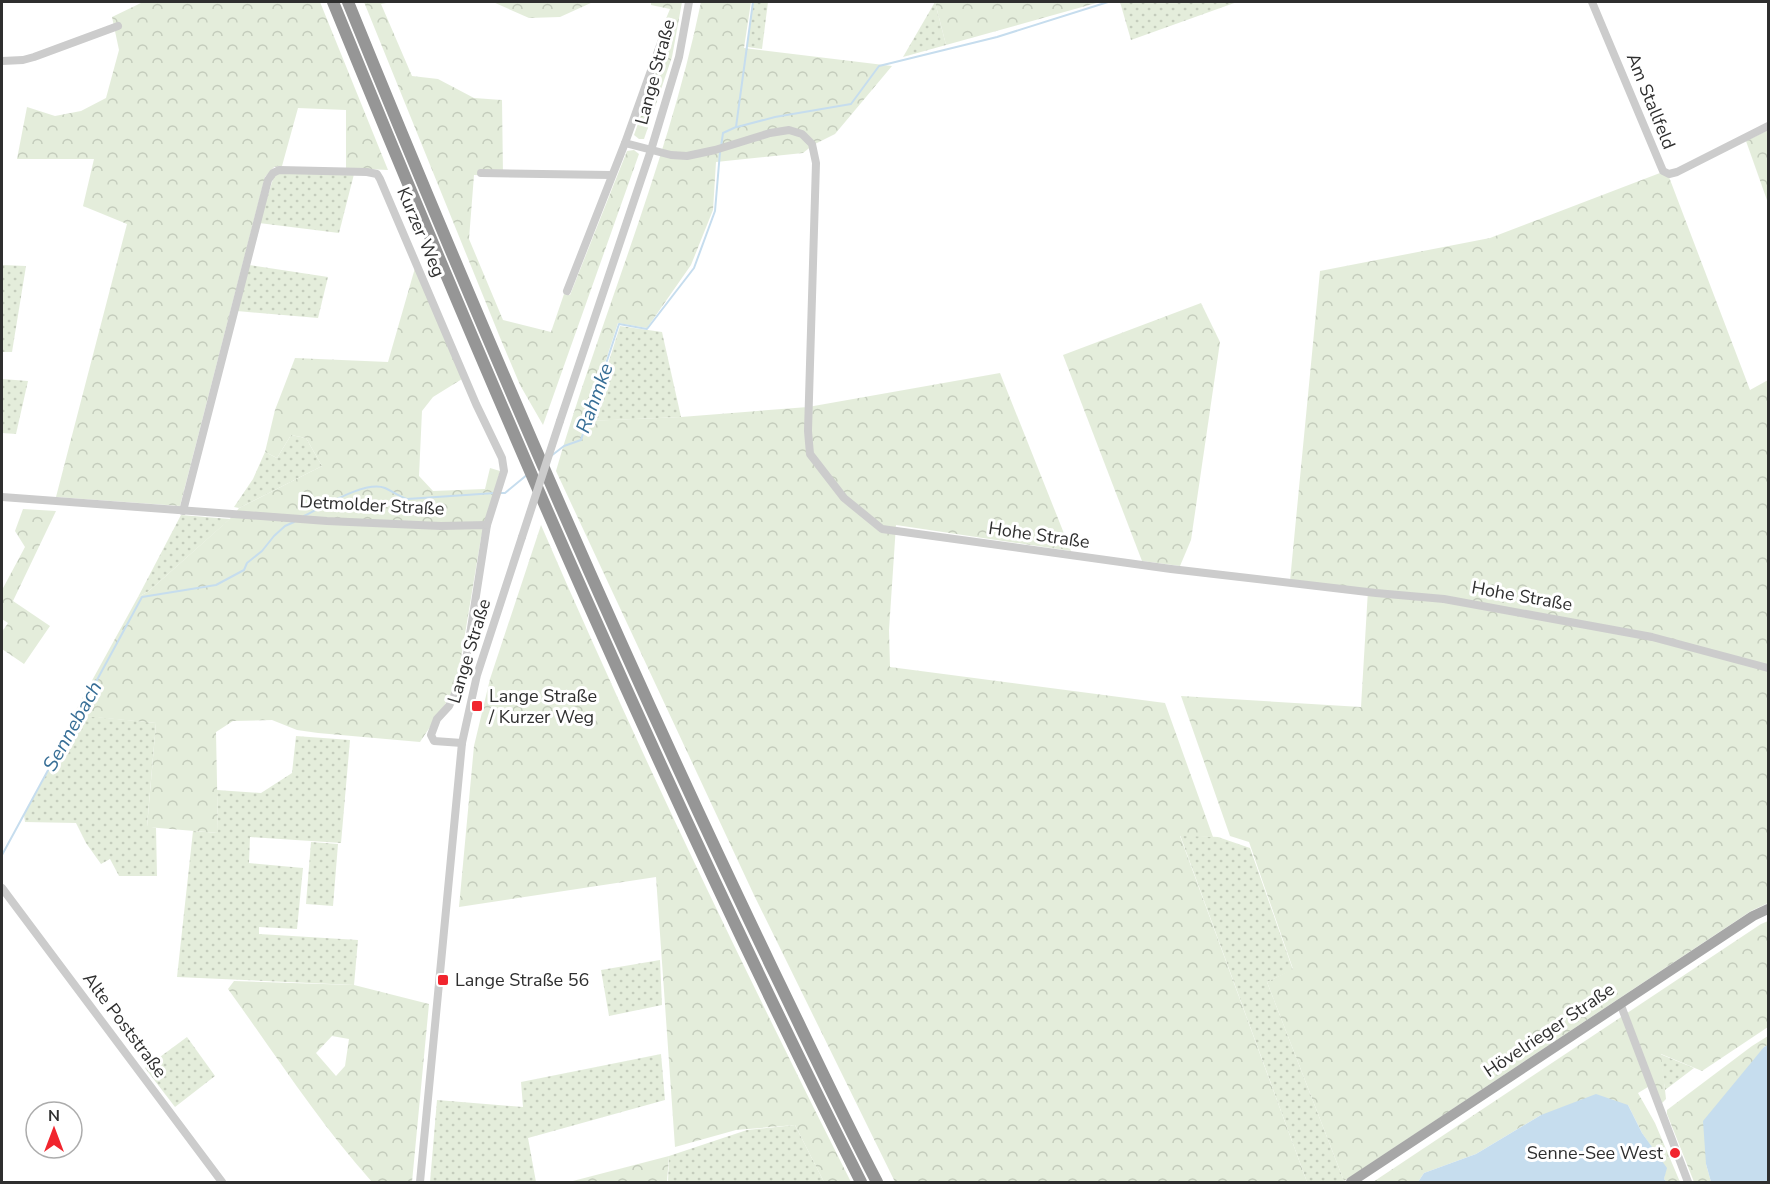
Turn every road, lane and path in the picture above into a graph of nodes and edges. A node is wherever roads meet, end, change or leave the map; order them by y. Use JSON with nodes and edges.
{"nodes":[{"id":1,"x":333,"y":2,"type":"edge"},
{"id":2,"x":348,"y":2,"type":"edge"},
{"id":3,"x":689,"y":2,"type":"edge"},
{"id":4,"x":1592,"y":2,"type":"edge"},
{"id":5,"x":118,"y":26,"type":"dead end"},
{"id":6,"x":667,"y":26,"type":"dead end"},
{"id":7,"x":2,"y":61,"type":"edge"},
{"id":8,"x":1768,"y":126,"type":"edge"},
{"id":9,"x":625,"y":143,"type":"junction"},
{"id":10,"x":651,"y":150,"type":"junction"},
{"id":11,"x":481,"y":173,"type":"dead end"},
{"id":12,"x":611,"y":175,"type":"junction"},
{"id":13,"x":567,"y":291,"type":"dead end"},
{"id":14,"x":2,"y":497,"type":"edge"},
{"id":15,"x":183,"y":511,"type":"junction"},
{"id":16,"x":487,"y":525,"type":"junction"},
{"id":17,"x":1768,"y":668,"type":"edge"},
{"id":18,"x":462,"y":742,"type":"junction"},
{"id":19,"x":2,"y":888,"type":"edge"},
{"id":20,"x":1768,"y":909,"type":"edge"},
{"id":21,"x":1620,"y":1003,"type":"junction"},
{"id":22,"x":222,"y":1182,"type":"edge"},
{"id":23,"x":420,"y":1182,"type":"edge"},
{"id":24,"x":861,"y":1182,"type":"edge"},
{"id":25,"x":877,"y":1182,"type":"edge"},
{"id":26,"x":1350,"y":1182,"type":"edge"},
{"id":27,"x":1688,"y":1182,"type":"edge"}],
"edges":[{"from":1,"to":24,"type":"highway"},
{"from":2,"to":25,"type":"highway","bridge":true},
{"from":3,"to":10,"type":"street","name":"Lange Straße"},
{"from":4,"to":8,"type":"street","name":"Am Stallfeld"},
{"from":5,"to":7,"type":"street"},
{"from":6,"to":9,"type":"street","name":"Lange Straße"},
{"from":9,"to":10,"type":"street","name":"Lange Straße"},
{"from":9,"to":12,"type":"street","name":"Lange Straße"},
{"from":10,"to":17,"type":"street","name":"Hohe Straße"},
{"from":10,"to":18,"type":"street","name":"Lange Straße","bridge":true},
{"from":11,"to":12,"type":"street"},
{"from":12,"to":13,"type":"street","name":"Lange Straße"},
{"from":14,"to":15,"type":"street","name":"Detmolder Straße"},
{"from":15,"to":16,"type":"street","name":"Detmolder Straße"},
{"from":15,"to":16,"type":"street","name":"Kurzer Weg"},
{"from":16,"to":18,"type":"street"},
{"from":18,"to":23,"type":"street","name":"Lange Straße"},
{"from":19,"to":22,"type":"street","name":"Alte Poststraße"},
{"from":20,"to":21,"type":"main road","name":"Hövelrieger Straße"},
{"from":21,"to":26,"type":"main road","name":"Hövelrieger Straße"},
{"from":21,"to":27,"type":"street"}]}
